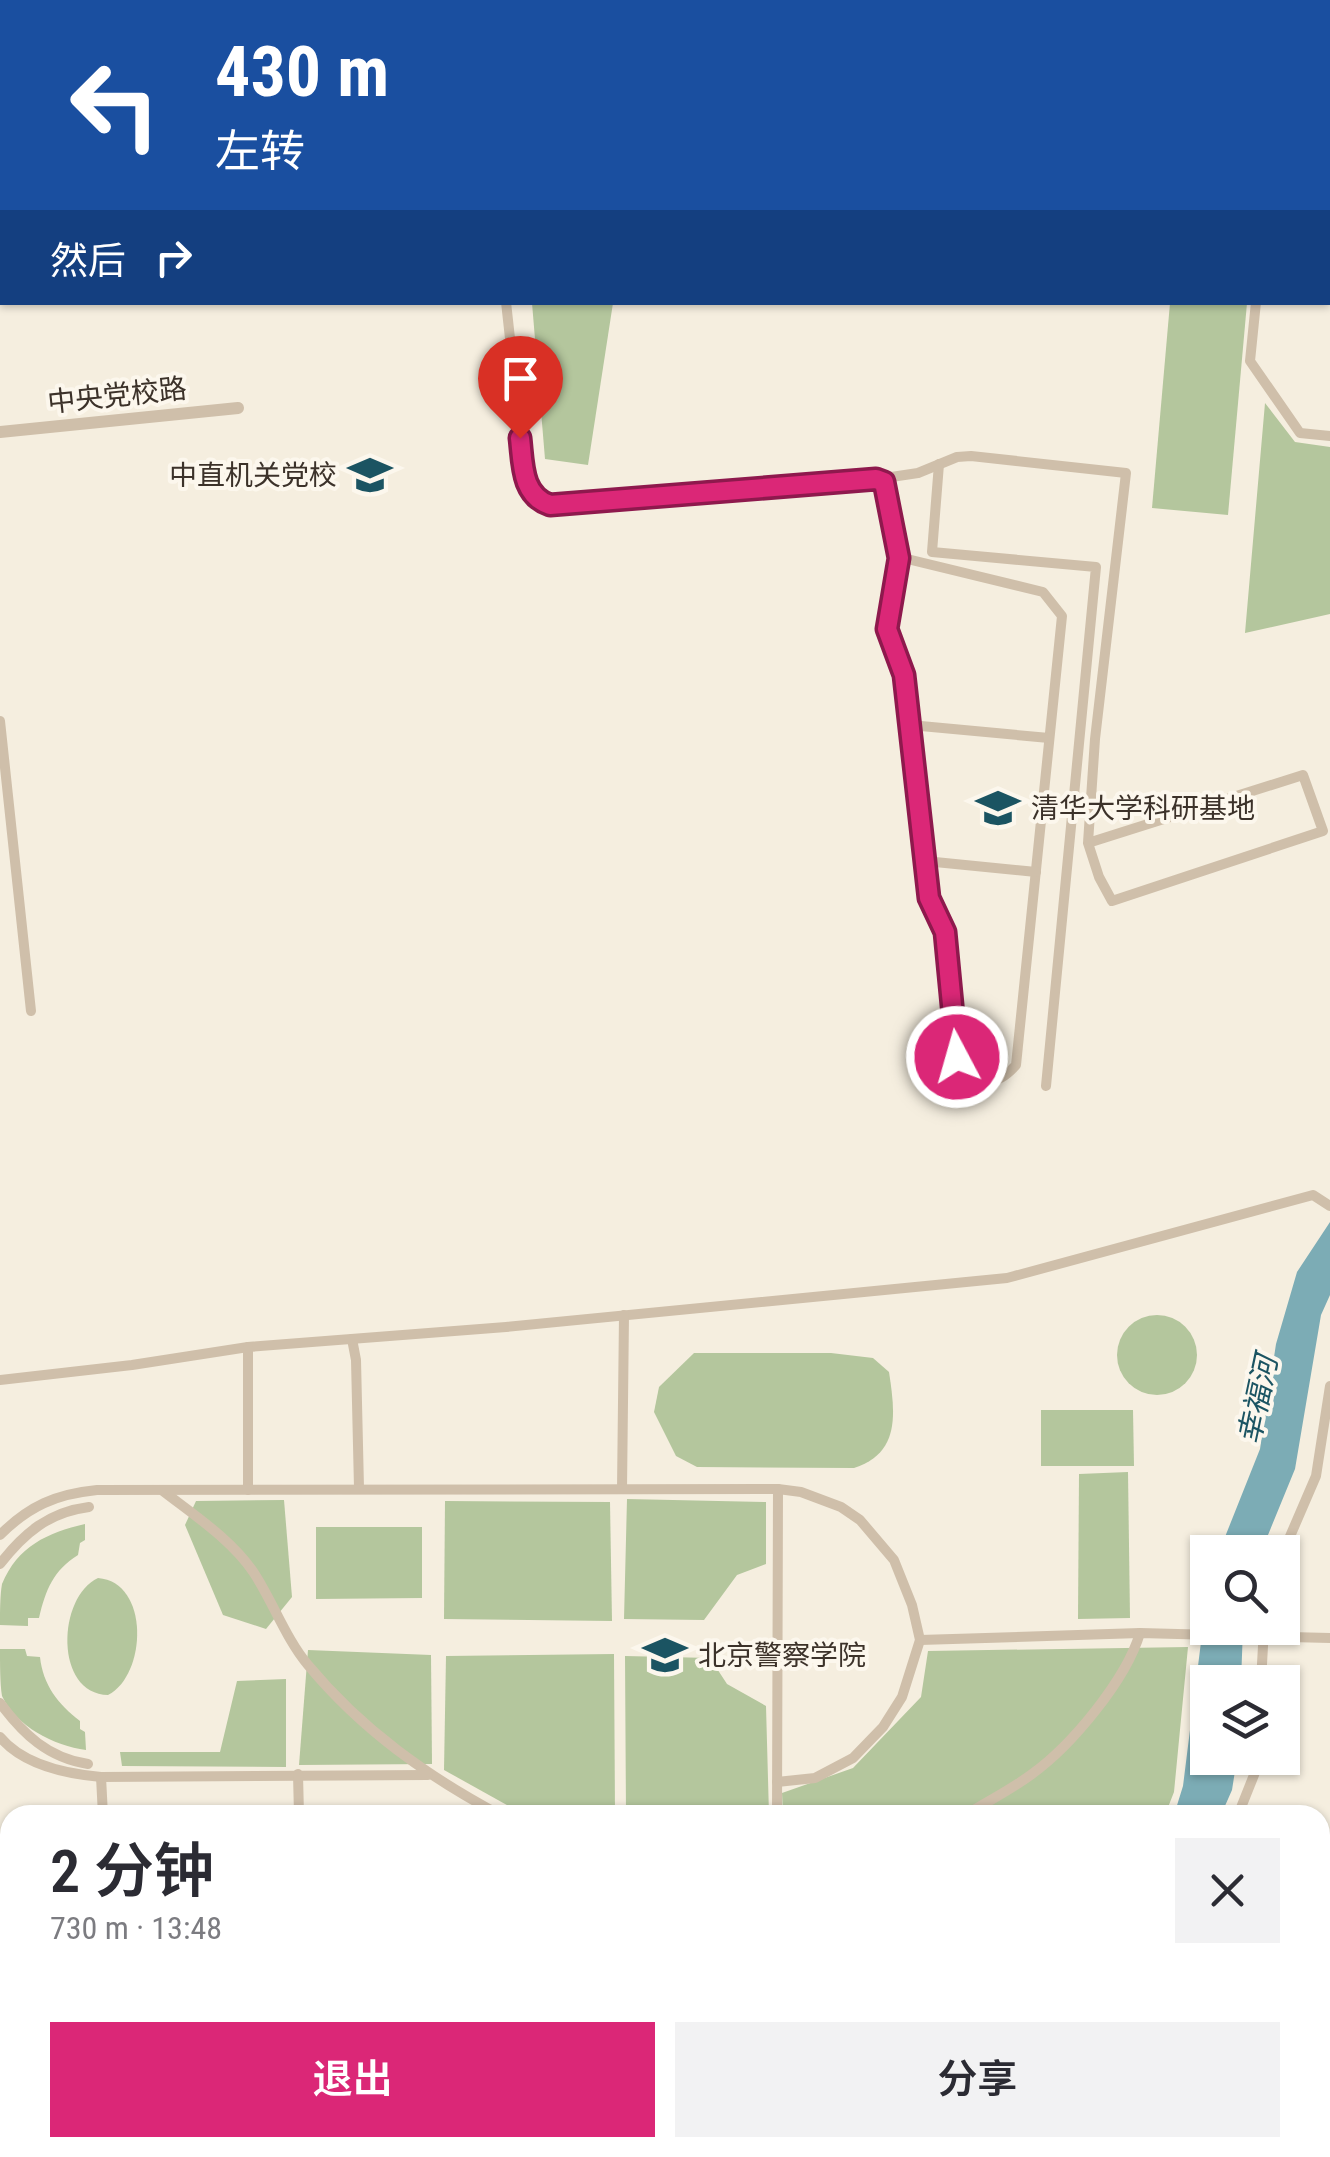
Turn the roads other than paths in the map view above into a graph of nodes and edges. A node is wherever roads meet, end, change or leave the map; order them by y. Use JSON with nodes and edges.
{"nodes":[{"id":1,"x":506,"y":305,"type":"edge"},
{"id":2,"x":1256,"y":305,"type":"edge"},
{"id":3,"x":238,"y":408,"type":"dead end"},
{"id":4,"x":0,"y":432,"type":"edge"},
{"id":5,"x":1330,"y":436,"type":"edge"},
{"id":6,"x":940,"y":464,"type":"junction"},
{"id":7,"x":876,"y":479,"type":"junction"},
{"id":8,"x":899,"y":558,"type":"junction"},
{"id":9,"x":0,"y":721,"type":"edge"},
{"id":10,"x":910,"y":725,"type":"junction"},
{"id":11,"x":1049,"y":738,"type":"junction"},
{"id":12,"x":1088,"y":843,"type":"junction"},
{"id":13,"x":924,"y":862,"type":"junction"},
{"id":14,"x":1036,"y":872,"type":"junction"},
{"id":15,"x":32,"y":1011,"type":"dead end"},
{"id":16,"x":1046,"y":1086,"type":"dead end"},
{"id":17,"x":1326,"y":1203,"type":"edge"},
{"id":18,"x":624,"y":1315,"type":"junction"},
{"id":19,"x":352,"y":1339,"type":"junction"},
{"id":20,"x":248,"y":1347,"type":"junction"},
{"id":21,"x":0,"y":1380,"type":"edge"},
{"id":22,"x":1330,"y":1386,"type":"edge"},
{"id":23,"x":360,"y":1488,"type":"junction"},
{"id":24,"x":622,"y":1489,"type":"junction"},
{"id":25,"x":778,"y":1489,"type":"junction"},
{"id":26,"x":248,"y":1490,"type":"junction"},
{"id":27,"x":162,"y":1491,"type":"junction"},
{"id":28,"x":90,"y":1507,"type":"dead end"},
{"id":29,"x":0,"y":1535,"type":"edge"},
{"id":30,"x":1290,"y":1535,"type":"edge"},
{"id":31,"x":0,"y":1564,"type":"edge"},
{"id":32,"x":1140,"y":1633,"type":"junction"},
{"id":33,"x":1300,"y":1635,"type":"edge"},
{"id":34,"x":1190,"y":1636,"type":"edge"},
{"id":35,"x":1330,"y":1638,"type":"edge"},
{"id":36,"x":920,"y":1640,"type":"junction"},
{"id":37,"x":0,"y":1704,"type":"edge"},
{"id":38,"x":0,"y":1737,"type":"edge"},
{"id":39,"x":88,"y":1764,"type":"dead end"},
{"id":40,"x":298,"y":1774,"type":"junction"},
{"id":41,"x":430,"y":1775,"type":"junction"},
{"id":42,"x":1254,"y":1775,"type":"edge"},
{"id":43,"x":101,"y":1777,"type":"junction"},
{"id":44,"x":777,"y":1782,"type":"junction"},
{"id":45,"x":102,"y":1805,"type":"edge"},
{"id":46,"x":299,"y":1805,"type":"edge"},
{"id":47,"x":482,"y":1805,"type":"edge"},
{"id":48,"x":777,"y":1805,"type":"edge"},
{"id":49,"x":982,"y":1805,"type":"edge"},
{"id":50,"x":1242,"y":1805,"type":"edge"}],
"edges":[{"from":1,"to":7,"type":"street"},
{"from":2,"to":5,"type":"street"},
{"from":3,"to":4,"type":"street","name":"中央党校路"},
{"from":6,"to":7,"type":"street"},
{"from":6,"to":12,"type":"street"},
{"from":6,"to":16,"type":"street"},
{"from":7,"to":8,"type":"street"},
{"from":8,"to":10,"type":"street"},
{"from":8,"to":11,"type":"street"},
{"from":9,"to":15,"type":"street"},
{"from":10,"to":11,"type":"street"},
{"from":10,"to":13,"type":"street"},
{"from":11,"to":14,"type":"street"},
{"from":12,"to":12,"type":"street"},
{"from":13,"to":14,"type":"street"},
{"from":13,"to":14,"type":"street"},
{"from":17,"to":18,"type":"street"},
{"from":18,"to":19,"type":"street"},
{"from":18,"to":24,"type":"street"},
{"from":19,"to":20,"type":"street"},
{"from":19,"to":23,"type":"street"},
{"from":20,"to":21,"type":"street"},
{"from":20,"to":26,"type":"street"},
{"from":22,"to":30,"type":"street"},
{"from":23,"to":24,"type":"street"},
{"from":23,"to":26,"type":"street"},
{"from":24,"to":25,"type":"street"},
{"from":25,"to":36,"type":"street"},
{"from":25,"to":44,"type":"street"},
{"from":26,"to":27,"type":"street"},
{"from":27,"to":29,"type":"street"},
{"from":27,"to":41,"type":"street"},
{"from":28,"to":31,"type":"street"},
{"from":32,"to":34,"type":"street"},
{"from":32,"to":36,"type":"street"},
{"from":32,"to":49,"type":"street"},
{"from":33,"to":35,"type":"street"},
{"from":36,"to":44,"type":"street"},
{"from":37,"to":39,"type":"street"},
{"from":38,"to":43,"type":"street"},
{"from":40,"to":41,"type":"street"},
{"from":40,"to":43,"type":"street"},
{"from":40,"to":46,"type":"street"},
{"from":41,"to":47,"type":"street"},
{"from":42,"to":50,"type":"street"},
{"from":43,"to":45,"type":"street"},
{"from":44,"to":48,"type":"street"}]}
